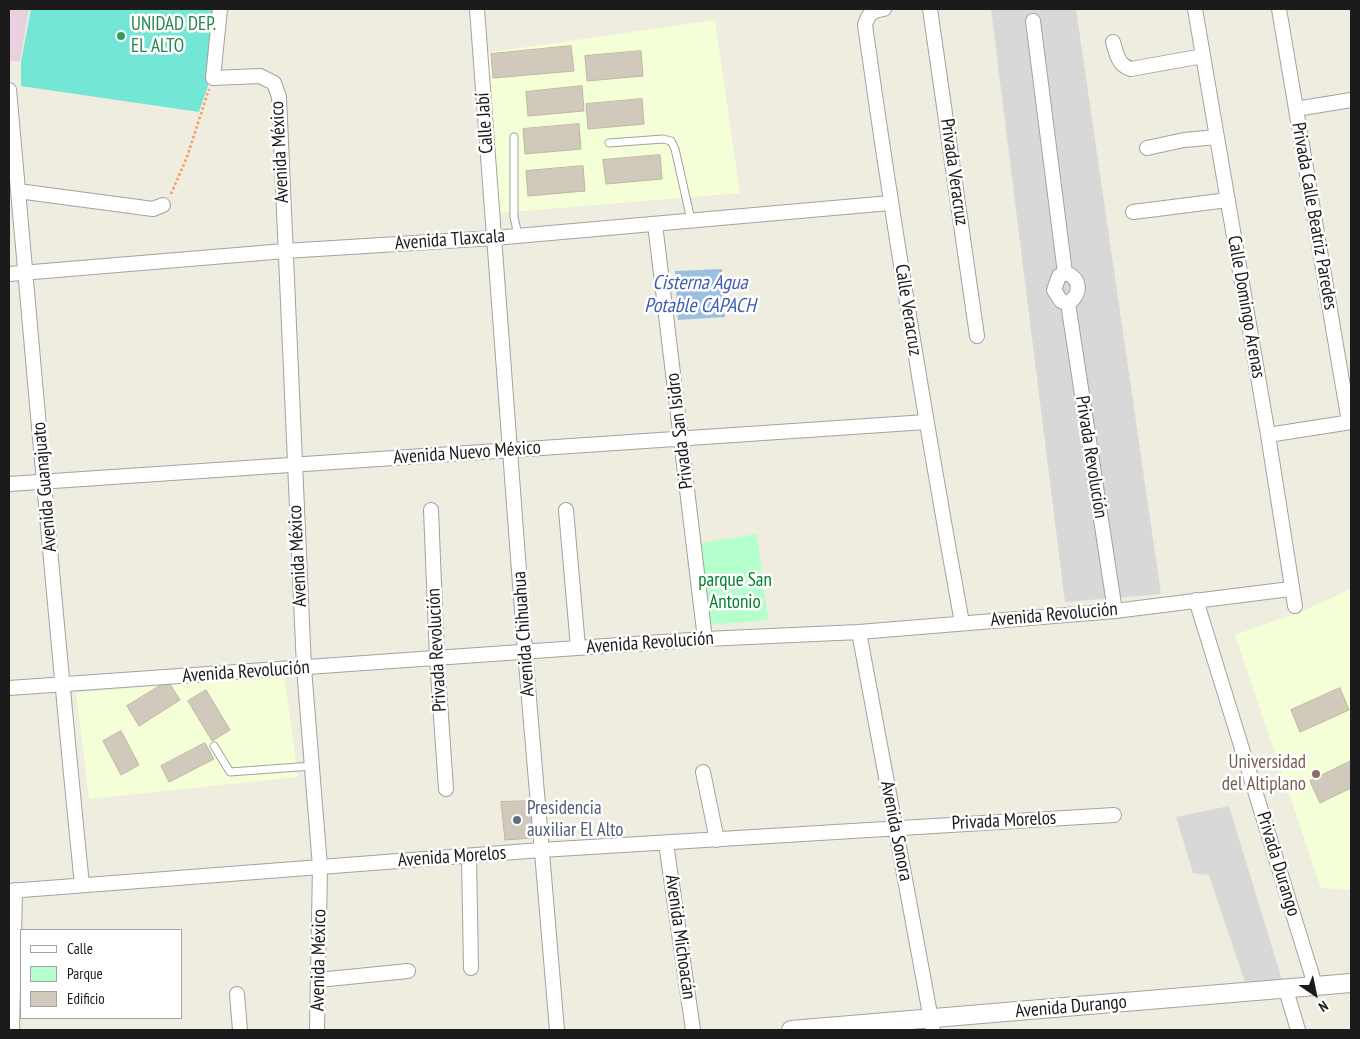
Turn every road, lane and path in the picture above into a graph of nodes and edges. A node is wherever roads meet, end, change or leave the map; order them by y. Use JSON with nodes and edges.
{"nodes":[{"id":1,"x":220,"y":9,"type":"edge"},
{"id":2,"x":477,"y":9,"type":"edge"},
{"id":3,"x":884,"y":9,"type":"edge"},
{"id":4,"x":930,"y":9,"type":"edge"},
{"id":5,"x":1195,"y":9,"type":"edge"},
{"id":6,"x":1279,"y":9,"type":"edge"},
{"id":7,"x":1032,"y":21,"type":"dead end"},
{"id":8,"x":1114,"y":42,"type":"dead end"},
{"id":9,"x":1203,"y":56,"type":"junction"},
{"id":10,"x":212,"y":78,"type":"junction"},
{"id":11,"x":9,"y":90,"type":"edge"},
{"id":12,"x":1351,"y":100,"type":"edge"},
{"id":13,"x":1296,"y":109,"type":"junction"},
{"id":14,"x":514,"y":137,"type":"dead end"},
{"id":15,"x":1217,"y":137,"type":"junction"},
{"id":16,"x":609,"y":143,"type":"dead end"},
{"id":17,"x":1147,"y":148,"type":"dead end"},
{"id":18,"x":18,"y":190,"type":"junction"},
{"id":19,"x":1228,"y":200,"type":"junction"},
{"id":20,"x":890,"y":203,"type":"junction"},
{"id":21,"x":163,"y":205,"type":"joint"},
{"id":22,"x":1134,"y":212,"type":"dead end"},
{"id":23,"x":691,"y":220,"type":"junction"},
{"id":24,"x":655,"y":224,"type":"junction"},
{"id":25,"x":518,"y":235,"type":"junction"},
{"id":26,"x":494,"y":238,"type":"junction"},
{"id":27,"x":285,"y":251,"type":"junction"},
{"id":28,"x":24,"y":272,"type":"junction"},
{"id":29,"x":1065,"y":273,"type":"junction"},
{"id":30,"x":9,"y":274,"type":"edge"},
{"id":31,"x":1068,"y":304,"type":"junction"},
{"id":32,"x":977,"y":336,"type":"dead end"},
{"id":33,"x":926,"y":422,"type":"junction"},
{"id":34,"x":1350,"y":422,"type":"edge"},
{"id":35,"x":1268,"y":434,"type":"junction"},
{"id":36,"x":681,"y":438,"type":"junction"},
{"id":37,"x":510,"y":450,"type":"junction"},
{"id":38,"x":294,"y":465,"type":"junction"},
{"id":39,"x":46,"y":482,"type":"junction"},
{"id":40,"x":9,"y":484,"type":"edge"},
{"id":41,"x":431,"y":510,"type":"dead end"},
{"id":42,"x":566,"y":510,"type":"dead end"},
{"id":43,"x":1290,"y":589,"type":"junction"},
{"id":44,"x":1196,"y":600,"type":"junction"},
{"id":45,"x":1294,"y":606,"type":"dead end"},
{"id":46,"x":1115,"y":611,"type":"junction"},
{"id":47,"x":962,"y":622,"type":"junction"},
{"id":48,"x":859,"y":632,"type":"junction"},
{"id":49,"x":705,"y":639,"type":"junction"},
{"id":50,"x":578,"y":647,"type":"junction"},
{"id":51,"x":525,"y":651,"type":"junction"},
{"id":52,"x":437,"y":658,"type":"junction"},
{"id":53,"x":304,"y":668,"type":"junction"},
{"id":54,"x":62,"y":685,"type":"junction"},
{"id":55,"x":9,"y":688,"type":"edge"},
{"id":56,"x":214,"y":746,"type":"dead end"},
{"id":57,"x":312,"y":766,"type":"junction"},
{"id":58,"x":703,"y":772,"type":"dead end"},
{"id":59,"x":446,"y":789,"type":"dead end"},
{"id":60,"x":1114,"y":815,"type":"dead end"},
{"id":61,"x":895,"y":827,"type":"junction"},
{"id":62,"x":717,"y":840,"type":"junction"},
{"id":63,"x":666,"y":843,"type":"junction"},
{"id":64,"x":541,"y":850,"type":"junction"},
{"id":65,"x":469,"y":856,"type":"junction"},
{"id":66,"x":320,"y":867,"type":"junction"},
{"id":67,"x":82,"y":885,"type":"junction"},
{"id":68,"x":12,"y":891,"type":"edge"},
{"id":69,"x":471,"y":968,"type":"dead end"},
{"id":70,"x":408,"y":971,"type":"dead end"},
{"id":71,"x":318,"y":980,"type":"junction"},
{"id":72,"x":1351,"y":983,"type":"edge"},
{"id":73,"x":1316,"y":985,"type":"junction"},
{"id":74,"x":1286,"y":990,"type":"junction"},
{"id":75,"x":237,"y":994,"type":"dead end"},
{"id":76,"x":932,"y":1024,"type":"edge"},
{"id":77,"x":12,"y":1030,"type":"edge"},
{"id":78,"x":240,"y":1030,"type":"edge"},
{"id":79,"x":318,"y":1030,"type":"edge"},
{"id":80,"x":557,"y":1030,"type":"edge"},
{"id":81,"x":693,"y":1030,"type":"edge"},
{"id":82,"x":791,"y":1030,"type":"edge"},
{"id":83,"x":1298,"y":1030,"type":"edge"}],
"edges":[{"from":1,"to":10,"type":"street"},
{"from":2,"to":26,"type":"street","name":"Calle Jabí"},
{"from":3,"to":20,"type":"street","name":"Calle Veracruz"},
{"from":4,"to":32,"type":"street","name":"Privada Veracruz"},
{"from":5,"to":9,"type":"street","name":"Calle Domingo Arenas"},
{"from":6,"to":13,"type":"street","name":"Privada Calle Beatriz Paredes"},
{"from":7,"to":29,"type":"street"},
{"from":8,"to":9,"type":"street"},
{"from":9,"to":15,"type":"street","name":"Calle Domingo Arenas"},
{"from":10,"to":21,"type":"path"},
{"from":10,"to":27,"type":"street","name":"Avenida México"},
{"from":11,"to":18,"type":"street","name":"Avenida Guanajuato"},
{"from":12,"to":13,"type":"street"},
{"from":13,"to":34,"type":"street","name":"Privada Calle Beatriz Paredes"},
{"from":14,"to":25,"type":"lane"},
{"from":15,"to":17,"type":"street"},
{"from":15,"to":19,"type":"street","name":"Calle Domingo Arenas"},
{"from":16,"to":23,"type":"lane"},
{"from":18,"to":21,"type":"street"},
{"from":18,"to":28,"type":"street","name":"Avenida Guanajuato"},
{"from":19,"to":22,"type":"street"},
{"from":19,"to":35,"type":"street","name":"Calle Domingo Arenas"},
{"from":20,"to":23,"type":"street","name":"Avenida Tlaxcala"},
{"from":20,"to":33,"type":"street","name":"Calle Veracruz"},
{"from":23,"to":24,"type":"street","name":"Avenida Tlaxcala"},
{"from":24,"to":25,"type":"street","name":"Avenida Tlaxcala"},
{"from":24,"to":36,"type":"street","name":"Privada San Isidro"},
{"from":25,"to":26,"type":"street","name":"Avenida Tlaxcala"},
{"from":26,"to":27,"type":"street","name":"Avenida Tlaxcala"},
{"from":26,"to":37,"type":"street","name":"Avenida Chihuahua"},
{"from":27,"to":28,"type":"street","name":"Avenida Tlaxcala"},
{"from":27,"to":38,"type":"street","name":"Avenida México"},
{"from":28,"to":30,"type":"street","name":"Avenida Tlaxcala"},
{"from":28,"to":39,"type":"street","name":"Avenida Guanajuato"},
{"from":29,"to":31,"type":"street"},
{"from":29,"to":31,"type":"street","name":"Privada Revolución"},
{"from":31,"to":46,"type":"street","name":"Privada Revolución"},
{"from":33,"to":36,"type":"street","name":"Avenida Nuevo México"},
{"from":33,"to":47,"type":"street","name":"Calle Veracruz"},
{"from":34,"to":35,"type":"street"},
{"from":35,"to":43,"type":"street","name":"Calle Domingo Arenas"},
{"from":36,"to":37,"type":"street","name":"Avenida Nuevo México"},
{"from":36,"to":49,"type":"street","name":"Privada San Isidro"},
{"from":37,"to":38,"type":"street","name":"Avenida Nuevo México"},
{"from":37,"to":51,"type":"street","name":"Avenida Chihuahua"},
{"from":38,"to":39,"type":"street","name":"Avenida Nuevo México"},
{"from":38,"to":53,"type":"street","name":"Avenida México"},
{"from":39,"to":40,"type":"street","name":"Avenida Nuevo México"},
{"from":39,"to":54,"type":"street","name":"Avenida Guanajuato"},
{"from":41,"to":52,"type":"street","name":"Privada Revolución"},
{"from":42,"to":50,"type":"street"},
{"from":43,"to":44,"type":"street","name":"Avenida Revolución"},
{"from":43,"to":45,"type":"street","name":"Calle Domingo Arenas"},
{"from":44,"to":46,"type":"street","name":"Avenida Revolución"},
{"from":44,"to":73,"type":"street","name":"Privada Durango"},
{"from":46,"to":47,"type":"street","name":"Avenida Revolución"},
{"from":47,"to":48,"type":"street","name":"Avenida Revolución"},
{"from":48,"to":49,"type":"street","name":"Avenida Revolución"},
{"from":48,"to":61,"type":"street","name":"Avenida Sonora"},
{"from":49,"to":50,"type":"street","name":"Avenida Revolución"},
{"from":50,"to":51,"type":"street","name":"Avenida Revolución"},
{"from":51,"to":52,"type":"street","name":"Avenida Revolución"},
{"from":51,"to":64,"type":"street","name":"Avenida Chihuahua"},
{"from":52,"to":53,"type":"street","name":"Avenida Revolución"},
{"from":52,"to":59,"type":"street","name":"Privada Revolución"},
{"from":53,"to":54,"type":"street","name":"Avenida Revolución"},
{"from":53,"to":57,"type":"street","name":"Avenida México"},
{"from":54,"to":55,"type":"street","name":"Avenida Revolución"},
{"from":54,"to":67,"type":"street","name":"Avenida Guanajuato"},
{"from":56,"to":57,"type":"lane"},
{"from":57,"to":66,"type":"street","name":"Avenida México"},
{"from":58,"to":62,"type":"street"},
{"from":60,"to":61,"type":"street","name":"Privada Morelos"},
{"from":61,"to":62,"type":"street","name":"Avenida Morelos"},
{"from":61,"to":76,"type":"street","name":"Avenida Sonora"},
{"from":62,"to":63,"type":"street","name":"Avenida Morelos"},
{"from":63,"to":64,"type":"street","name":"Avenida Morelos"},
{"from":63,"to":81,"type":"street","name":"Avenida Michoacán"},
{"from":64,"to":65,"type":"street","name":"Avenida Morelos"},
{"from":64,"to":80,"type":"street","name":"Avenida Chihuahua"},
{"from":65,"to":66,"type":"street","name":"Avenida Morelos"},
{"from":65,"to":69,"type":"street"},
{"from":66,"to":67,"type":"street","name":"Avenida Morelos"},
{"from":66,"to":71,"type":"street","name":"Avenida México"},
{"from":67,"to":68,"type":"street","name":"Avenida Morelos"},
{"from":68,"to":77,"type":"street"},
{"from":70,"to":71,"type":"street"},
{"from":71,"to":79,"type":"street","name":"Avenida México"},
{"from":72,"to":73,"type":"street","name":"Avenida Durango"},
{"from":73,"to":74,"type":"street","name":"Avenida Durango"},
{"from":74,"to":76,"type":"street","name":"Avenida Durango"},
{"from":74,"to":83,"type":"street"},
{"from":75,"to":78,"type":"street"},
{"from":76,"to":82,"type":"street","name":"Avenida Durango"}]}
